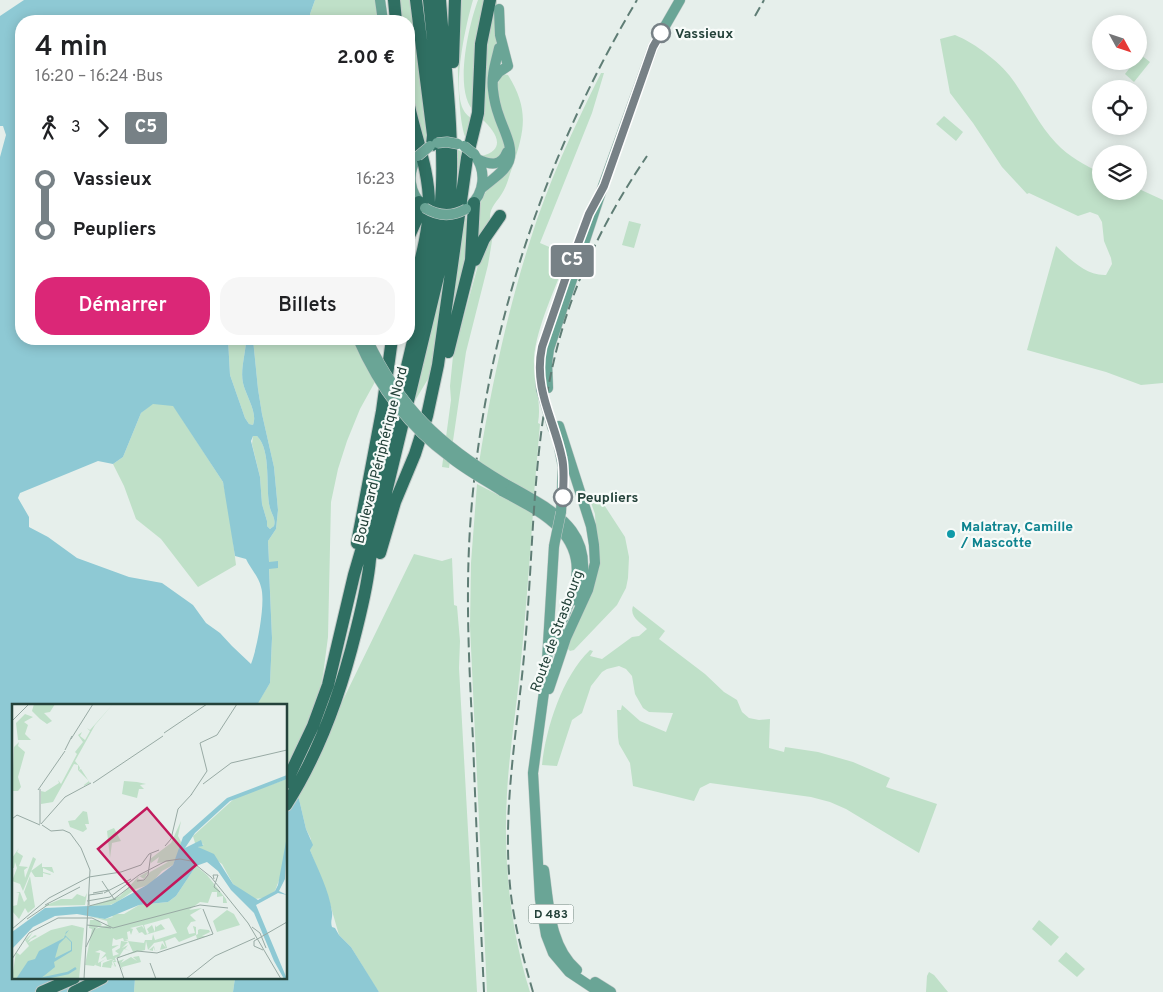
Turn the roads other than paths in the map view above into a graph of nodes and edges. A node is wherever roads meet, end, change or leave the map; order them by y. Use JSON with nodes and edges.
{"nodes":[{"id":1,"x":380,"y":0,"type":"edge"},
{"id":2,"x":394,"y":0,"type":"edge"},
{"id":3,"x":416,"y":0,"type":"edge"},
{"id":4,"x":429,"y":0,"type":"edge"},
{"id":5,"x":440,"y":0,"type":"edge"},
{"id":6,"x":448,"y":0,"type":"edge"},
{"id":7,"x":455,"y":0,"type":"edge"},
{"id":8,"x":680,"y":0,"type":"edge"},
{"id":9,"x":496,"y":3,"type":"edge"},
{"id":10,"x":382,"y":15,"type":"edge"},
{"id":11,"x":395,"y":15,"type":"edge"},
{"id":12,"x":453,"y":62,"type":"junction"},
{"id":13,"x":504,"y":63,"type":"junction"},
{"id":14,"x":415,"y":128,"type":"edge"},
{"id":15,"x":508,"y":144,"type":"junction"},
{"id":16,"x":433,"y":145,"type":"junction"},
{"id":17,"x":468,"y":151,"type":"junction"},
{"id":18,"x":415,"y":163,"type":"edge"},
{"id":19,"x":482,"y":188,"type":"junction"},
{"id":20,"x":417,"y":200,"type":"edge"},
{"id":21,"x":470,"y":206,"type":"junction"},
{"id":22,"x":500,"y":216,"type":"dead end"},
{"id":23,"x":415,"y":224,"type":"edge"},
{"id":24,"x":415,"y":282,"type":"edge"},
{"id":25,"x":456,"y":320,"type":"junction"},
{"id":26,"x":415,"y":337,"type":"edge"},
{"id":27,"x":361,"y":345,"type":"edge"},
{"id":28,"x":370,"y":345,"type":"edge"},
{"id":29,"x":391,"y":345,"type":"edge"},
{"id":30,"x":399,"y":345,"type":"edge"},
{"id":31,"x":413,"y":345,"type":"edge"},
{"id":32,"x":434,"y":384,"type":"junction"},
{"id":33,"x":382,"y":411,"type":"junction"},
{"id":34,"x":424,"y":424,"type":"junction"},
{"id":35,"x":566,"y":459,"type":"junction"},
{"id":36,"x":503,"y":487,"type":"junction"},
{"id":37,"x":354,"y":575,"type":"junction"},
{"id":38,"x":368,"y":580,"type":"junction"},
{"id":39,"x":566,"y":638,"type":"junction"},
{"id":40,"x":546,"y":677,"type":"junction"},
{"id":41,"x":542,"y":711,"type":"junction"},
{"id":42,"x":288,"y":779,"type":"edge"},
{"id":43,"x":288,"y":801,"type":"edge"},
{"id":44,"x":534,"y":812,"type":"junction"},
{"id":45,"x":69,"y":980,"type":"edge"},
{"id":46,"x":98,"y":980,"type":"edge"},
{"id":47,"x":42,"y":992,"type":"edge"},
{"id":48,"x":74,"y":992,"type":"edge"},
{"id":49,"x":599,"y":992,"type":"edge"},
{"id":50,"x":610,"y":992,"type":"edge"}],
"edges":[{"from":1,"to":10,"type":"main road"},
{"from":2,"to":11,"type":"highway"},
{"from":3,"to":16,"type":"highway"},
{"from":4,"to":26,"type":"highway","name":"Boulevard Périphérique Nord"},
{"from":5,"to":38,"type":"highway","name":"Boulevard Périphérique Nord"},
{"from":6,"to":12,"type":"highway"},
{"from":7,"to":12,"type":"highway"},
{"from":8,"to":35,"type":"main road","name":"Route de Strasbourg","bridge":true},
{"from":9,"to":13,"type":"main road"},
{"from":9,"to":13,"type":"main road"},
{"from":9,"to":32,"type":"highway"},
{"from":12,"to":17,"type":"highway"},
{"from":13,"to":15,"type":"main road"},
{"from":14,"to":24,"type":"highway"},
{"from":15,"to":17,"type":"main road"},
{"from":15,"to":19,"type":"main road"},
{"from":16,"to":17,"type":"main road","bridge":true},
{"from":16,"to":18,"type":"main road","bridge":true},
{"from":17,"to":19,"type":"main road"},
{"from":19,"to":21,"type":"main road"},
{"from":20,"to":21,"type":"main road","bridge":true},
{"from":20,"to":23,"type":"highway"},
{"from":21,"to":25,"type":"highway"},
{"from":22,"to":25,"type":"highway"},
{"from":25,"to":32,"type":"highway"},
{"from":27,"to":36,"type":"main road","bridge":true},
{"from":28,"to":34,"type":"main road","bridge":true},
{"from":29,"to":33,"type":"highway"},
{"from":30,"to":33,"type":"highway"},
{"from":31,"to":37,"type":"highway","name":"Boulevard Périphérique Nord"},
{"from":32,"to":34,"type":"highway"},
{"from":33,"to":37,"type":"highway"},
{"from":34,"to":36,"type":"main road","bridge":true},
{"from":34,"to":38,"type":"highway"},
{"from":35,"to":39,"type":"main road","name":"Route de Strasbourg","number":"D 483"},
{"from":35,"to":40,"type":"main road","name":"Route de Strasbourg","bridge":true},
{"from":36,"to":39,"type":"main road"},
{"from":36,"to":40,"type":"main road"},
{"from":37,"to":42,"type":"highway","name":"Boulevard Périphérique Nord"},
{"from":38,"to":43,"type":"highway","name":"Boulevard Périphérique Nord"},
{"from":39,"to":41,"type":"main road","name":"Route de Strasbourg","number":"D 483"},
{"from":40,"to":41,"type":"main road","name":"Route de Strasbourg"},
{"from":41,"to":44,"type":"main road","name":"Route de Strasbourg","number":"D 483"},
{"from":44,"to":49,"type":"main road","name":"Route de Strasbourg","number":"D 483"},
{"from":44,"to":50,"type":"main road","name":"Route de Strasbourg","number":"D 483"},
{"from":45,"to":47,"type":"highway"},
{"from":46,"to":48,"type":"highway"}]}
